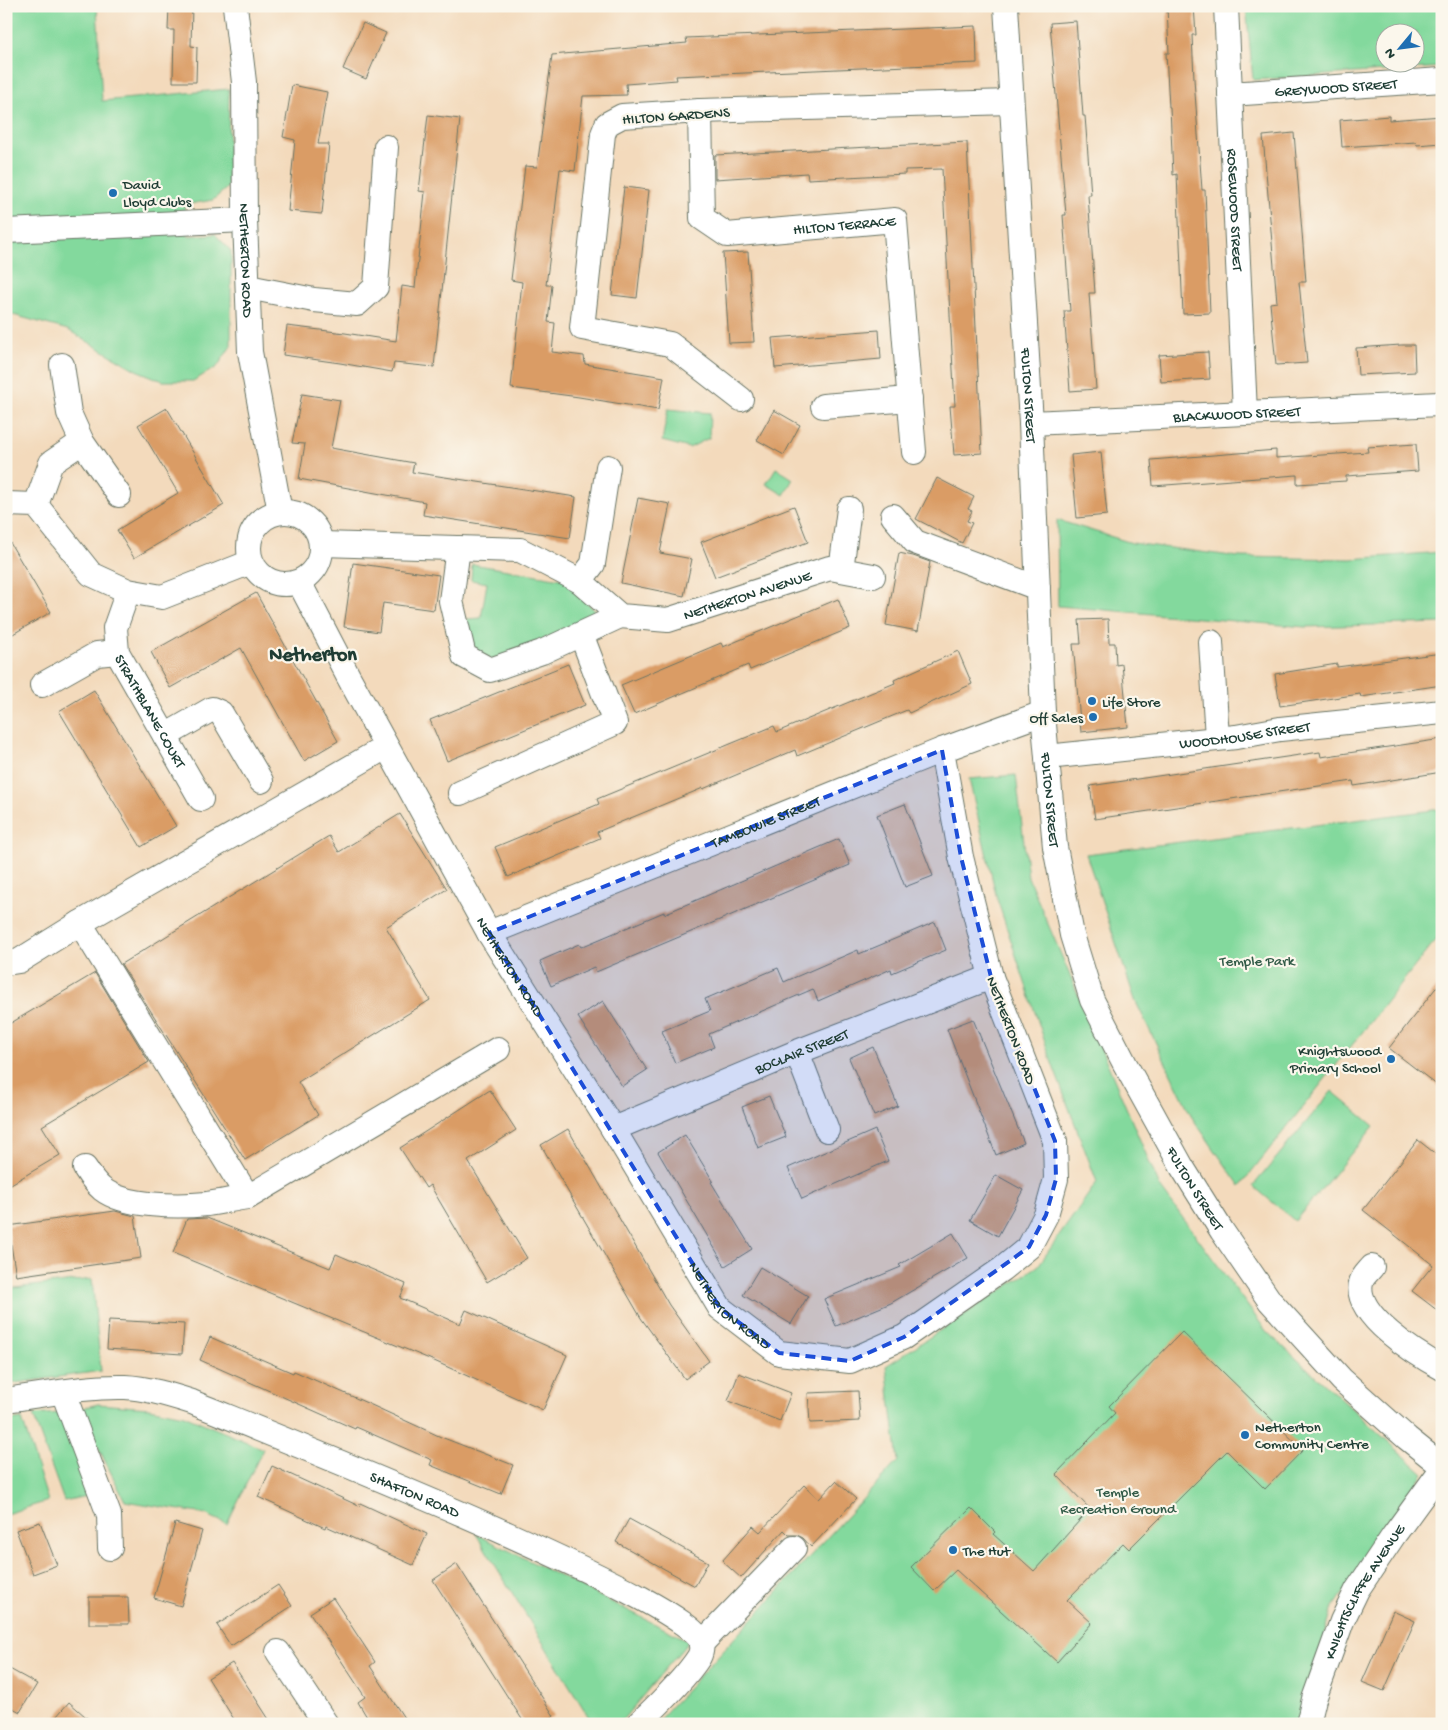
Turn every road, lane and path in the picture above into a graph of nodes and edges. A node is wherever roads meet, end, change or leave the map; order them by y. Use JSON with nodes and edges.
{"nodes":[{"id":1,"x":235,"y":6,"type":"edge"},
{"id":2,"x":1006,"y":6,"type":"edge"},
{"id":3,"x":1226,"y":6,"type":"edge"},
{"id":4,"x":1442,"y":80,"type":"edge"},
{"id":5,"x":1230,"y":94,"type":"junction"},
{"id":6,"x":1011,"y":102,"type":"junction"},
{"id":7,"x":700,"y":111,"type":"junction"},
{"id":8,"x":386,"y":147,"type":"dead end"},
{"id":9,"x":245,"y":220,"type":"junction"},
{"id":10,"x":6,"y":231,"type":"edge"},
{"id":11,"x":248,"y":287,"type":"junction"},
{"id":12,"x":62,"y":365,"type":"dead end"},
{"id":13,"x":741,"y":399,"type":"dead end"},
{"id":14,"x":910,"y":399,"type":"junction"},
{"id":15,"x":1442,"y":402,"type":"edge"},
{"id":16,"x":823,"y":406,"type":"dead end"},
{"id":17,"x":1245,"y":412,"type":"junction"},
{"id":18,"x":1031,"y":423,"type":"junction"},
{"id":19,"x":82,"y":442,"type":"junction"},
{"id":20,"x":914,"y":452,"type":"dead end"},
{"id":21,"x":608,"y":467,"type":"dead end"},
{"id":22,"x":119,"y":495,"type":"dead end"},
{"id":23,"x":6,"y":504,"type":"edge"},
{"id":24,"x":36,"y":505,"type":"junction"},
{"id":25,"x":848,"y":509,"type":"dead end"},
{"id":26,"x":280,"y":512,"type":"junction"},
{"id":27,"x":893,"y":516,"type":"dead end"},
{"id":28,"x":322,"y":544,"type":"junction"},
{"id":29,"x":458,"y":548,"type":"junction"},
{"id":30,"x":251,"y":562,"type":"junction"},
{"id":31,"x":841,"y":570,"type":"junction"},
{"id":32,"x":873,"y":576,"type":"dead end"},
{"id":33,"x":580,"y":581,"type":"junction"},
{"id":34,"x":299,"y":582,"type":"junction"},
{"id":35,"x":1038,"y":588,"type":"junction"},
{"id":36,"x":128,"y":592,"type":"junction"},
{"id":37,"x":620,"y":616,"type":"junction"},
{"id":38,"x":581,"y":634,"type":"junction"},
{"id":39,"x":1211,"y":642,"type":"dead end"},
{"id":40,"x":118,"y":652,"type":"junction"},
{"id":41,"x":42,"y":685,"type":"dead end"},
{"id":42,"x":1442,"y":712,"type":"edge"},
{"id":43,"x":1043,"y":713,"type":"junction"},
{"id":44,"x":165,"y":736,"type":"junction"},
{"id":45,"x":1217,"y":738,"type":"junction"},
{"id":46,"x":386,"y":747,"type":"junction"},
{"id":47,"x":942,"y":750,"type":"junction"},
{"id":48,"x":1047,"y":756,"type":"junction"},
{"id":49,"x":260,"y":781,"type":"dead end"},
{"id":50,"x":460,"y":793,"type":"dead end"},
{"id":51,"x":201,"y":799,"type":"dead end"},
{"id":52,"x":80,"y":923,"type":"junction"},
{"id":53,"x":489,"y":933,"type":"junction"},
{"id":54,"x":6,"y":963,"type":"edge"},
{"id":55,"x":991,"y":977,"type":"junction"},
{"id":56,"x":498,"y":1049,"type":"dead end"},
{"id":57,"x":797,"y":1052,"type":"junction"},
{"id":58,"x":613,"y":1129,"type":"junction"},
{"id":59,"x":827,"y":1130,"type":"dead end"},
{"id":60,"x":85,"y":1168,"type":"dead end"},
{"id":61,"x":248,"y":1197,"type":"junction"},
{"id":62,"x":1372,"y":1267,"type":"dead end"},
{"id":63,"x":1442,"y":1368,"type":"edge"},
{"id":64,"x":63,"y":1392,"type":"junction"},
{"id":65,"x":6,"y":1400,"type":"edge"},
{"id":66,"x":1442,"y":1468,"type":"edge"},
{"id":67,"x":110,"y":1548,"type":"dead end"},
{"id":68,"x":794,"y":1548,"type":"dead end"},
{"id":69,"x":701,"y":1644,"type":"junction"},
{"id":70,"x":278,"y":1652,"type":"dead end"},
{"id":71,"x":326,"y":1724,"type":"edge"},
{"id":72,"x":638,"y":1724,"type":"edge"},
{"id":73,"x":1308,"y":1724,"type":"edge"}],
"edges":[{"from":1,"to":9,"type":"street","name":"NETHERTON ROAD"},
{"from":2,"to":6,"type":"street","name":"FULTON STREET"},
{"from":3,"to":5,"type":"street","name":"ROSEWOOD STREET"},
{"from":4,"to":5,"type":"street","name":"GREYWOOD STREET"},
{"from":5,"to":17,"type":"street","name":"ROSEWOOD STREET"},
{"from":6,"to":7,"type":"street","name":"HILTON GARDENS"},
{"from":6,"to":18,"type":"street","name":"FULTON STREET"},
{"from":7,"to":13,"type":"street","name":"HILTON GARDENS"},
{"from":7,"to":14,"type":"street","name":"HILTON TERRACE"},
{"from":8,"to":11,"type":"street"},
{"from":9,"to":10,"type":"street"},
{"from":9,"to":11,"type":"street","name":"NETHERTON ROAD"},
{"from":11,"to":26,"type":"street","name":"NETHERTON ROAD"},
{"from":12,"to":19,"type":"street"},
{"from":14,"to":16,"type":"street"},
{"from":14,"to":20,"type":"street","name":"HILTON TERRACE"},
{"from":15,"to":17,"type":"street","name":"BLACKWOOD STREET"},
{"from":17,"to":18,"type":"street","name":"BLACKWOOD STREET"},
{"from":18,"to":35,"type":"street","name":"FULTON STREET"},
{"from":19,"to":22,"type":"street"},
{"from":19,"to":24,"type":"street"},
{"from":21,"to":33,"type":"street"},
{"from":23,"to":24,"type":"street"},
{"from":24,"to":36,"type":"street"},
{"from":25,"to":31,"type":"street"},
{"from":26,"to":28,"type":"street"},
{"from":26,"to":30,"type":"street"},
{"from":27,"to":35,"type":"street"},
{"from":28,"to":29,"type":"street"},
{"from":28,"to":34,"type":"street"},
{"from":29,"to":33,"type":"street"},
{"from":29,"to":38,"type":"street","name":"NETHERTON AVENUE"},
{"from":30,"to":34,"type":"street"},
{"from":30,"to":36,"type":"street"},
{"from":31,"to":32,"type":"street","name":"NETHERTON AVENUE"},
{"from":31,"to":37,"type":"street","name":"NETHERTON AVENUE"},
{"from":33,"to":37,"type":"street"},
{"from":34,"to":46,"type":"street","name":"NETHERTON ROAD"},
{"from":35,"to":43,"type":"street","name":"FULTON STREET"},
{"from":36,"to":40,"type":"street","name":"STRATHBLANE COURT"},
{"from":37,"to":38,"type":"street","name":"NETHERTON AVENUE"},
{"from":38,"to":50,"type":"street"},
{"from":39,"to":45,"type":"street"},
{"from":40,"to":41,"type":"street"},
{"from":40,"to":44,"type":"street","name":"STRATHBLANE COURT"},
{"from":42,"to":45,"type":"street","name":"WOODHOUSE STREET"},
{"from":43,"to":47,"type":"street","name":"TAMBOWIE STREET"},
{"from":43,"to":48,"type":"street","name":"FULTON STREET"},
{"from":44,"to":49,"type":"street"},
{"from":44,"to":51,"type":"street","name":"STRATHBLANE COURT"},
{"from":45,"to":48,"type":"street","name":"WOODHOUSE STREET"},
{"from":46,"to":52,"type":"street"},
{"from":46,"to":53,"type":"street","name":"NETHERTON ROAD"},
{"from":47,"to":53,"type":"street","name":"TAMBOWIE STREET"},
{"from":47,"to":55,"type":"street","name":"NETHERTON ROAD"},
{"from":48,"to":66,"type":"street","name":"FULTON STREET"},
{"from":52,"to":54,"type":"street"},
{"from":52,"to":61,"type":"street"},
{"from":53,"to":58,"type":"street","name":"NETHERTON ROAD"},
{"from":55,"to":57,"type":"street","name":"BOCLAIR STREET"},
{"from":55,"to":58,"type":"street","name":"NETHERTON ROAD"},
{"from":56,"to":61,"type":"street"},
{"from":57,"to":58,"type":"street","name":"BOCLAIR STREET"},
{"from":57,"to":59,"type":"street"},
{"from":60,"to":61,"type":"street"},
{"from":62,"to":63,"type":"street"},
{"from":64,"to":65,"type":"street","name":"SHAFTON ROAD"},
{"from":64,"to":67,"type":"street"},
{"from":64,"to":69,"type":"street","name":"SHAFTON ROAD"},
{"from":66,"to":73,"type":"street","name":"KNIGHTSCLIFFE AVENUE"},
{"from":68,"to":69,"type":"street"},
{"from":69,"to":72,"type":"street"},
{"from":70,"to":71,"type":"street"}]}
